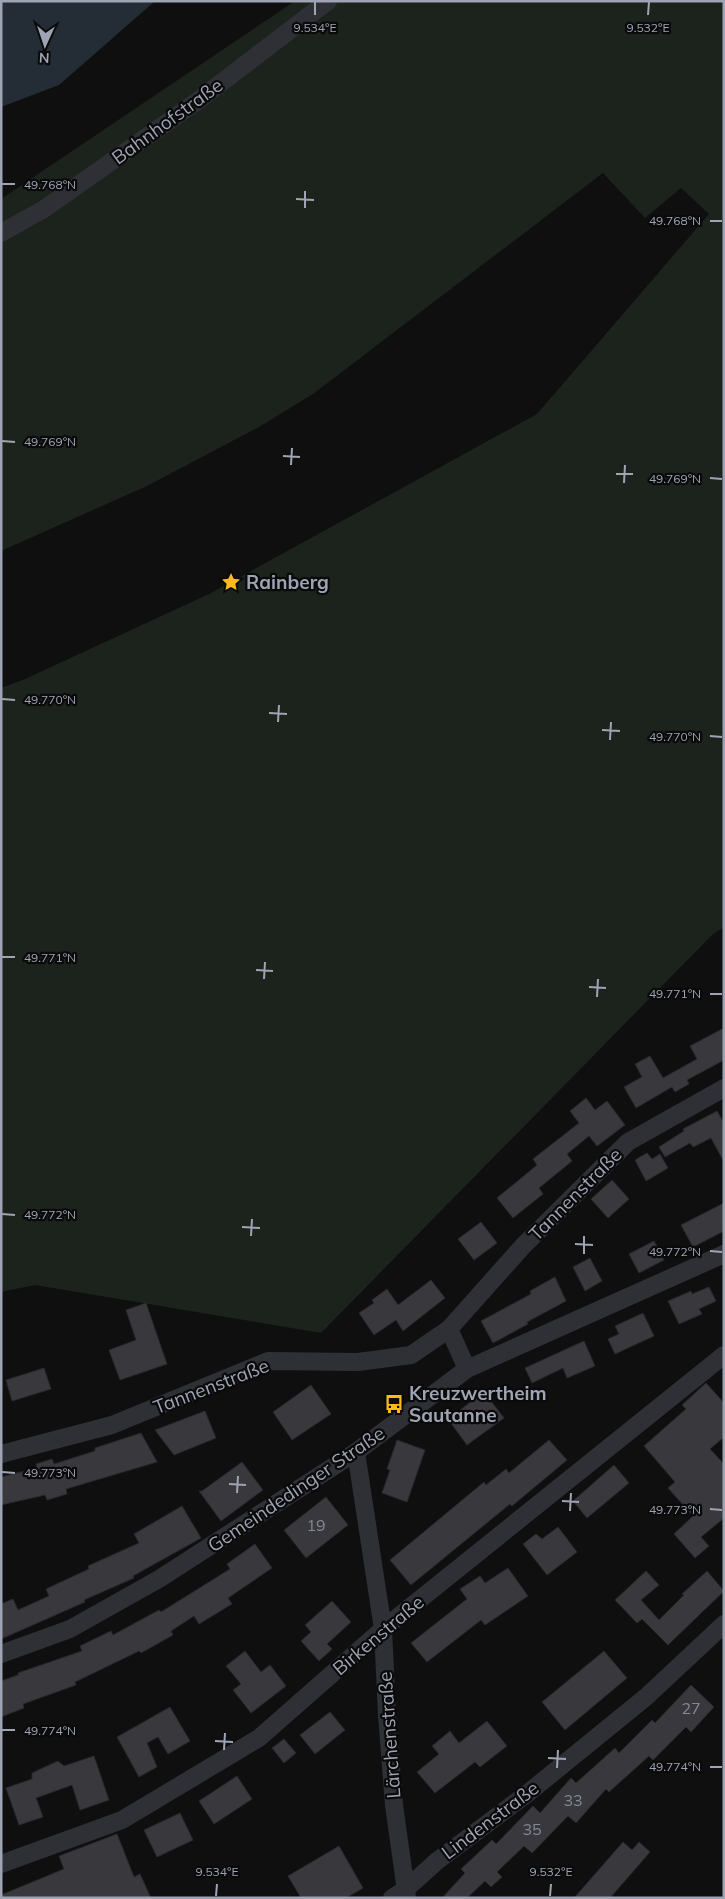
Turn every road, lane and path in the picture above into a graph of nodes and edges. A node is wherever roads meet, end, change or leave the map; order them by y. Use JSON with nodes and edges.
{"nodes":[{"id":1,"x":328,"y":1,"type":"edge"},
{"id":2,"x":1,"y":233,"type":"edge"},
{"id":3,"x":724,"y":1088,"type":"edge"},
{"id":4,"x":724,"y":1254,"type":"edge"},
{"id":5,"x":449,"y":1329,"type":"junction"},
{"id":6,"x":724,"y":1355,"type":"edge"},
{"id":7,"x":467,"y":1369,"type":"junction"},
{"id":8,"x":356,"y":1452,"type":"junction"},
{"id":9,"x":1,"y":1454,"type":"edge"},
{"id":10,"x":724,"y":1624,"type":"edge"},
{"id":11,"x":383,"y":1629,"type":"junction"},
{"id":12,"x":1,"y":1654,"type":"edge"},
{"id":13,"x":1,"y":1864,"type":"edge"},
{"id":14,"x":402,"y":1895,"type":"edge"}],
"edges":[{"from":1,"to":2,"type":"street","name":"Bahnhofstraße"},
{"from":3,"to":5,"type":"street","name":"Tannenstraße"},
{"from":4,"to":7,"type":"street","name":"Gemeindedinger Straße"},
{"from":5,"to":7,"type":"street"},
{"from":5,"to":9,"type":"street","name":"Tannenstraße"},
{"from":6,"to":11,"type":"street","name":"Birkenstraße"},
{"from":7,"to":8,"type":"street","name":"Gemeindedinger Straße"},
{"from":8,"to":11,"type":"street","name":"Lärchenstraße"},
{"from":8,"to":12,"type":"street","name":"Gemeindedinger Straße"},
{"from":10,"to":14,"type":"street","name":"Lindenstraße"},
{"from":11,"to":13,"type":"street","name":"Birkenstraße"},
{"from":11,"to":14,"type":"street","name":"Lärchenstraße"}]}
